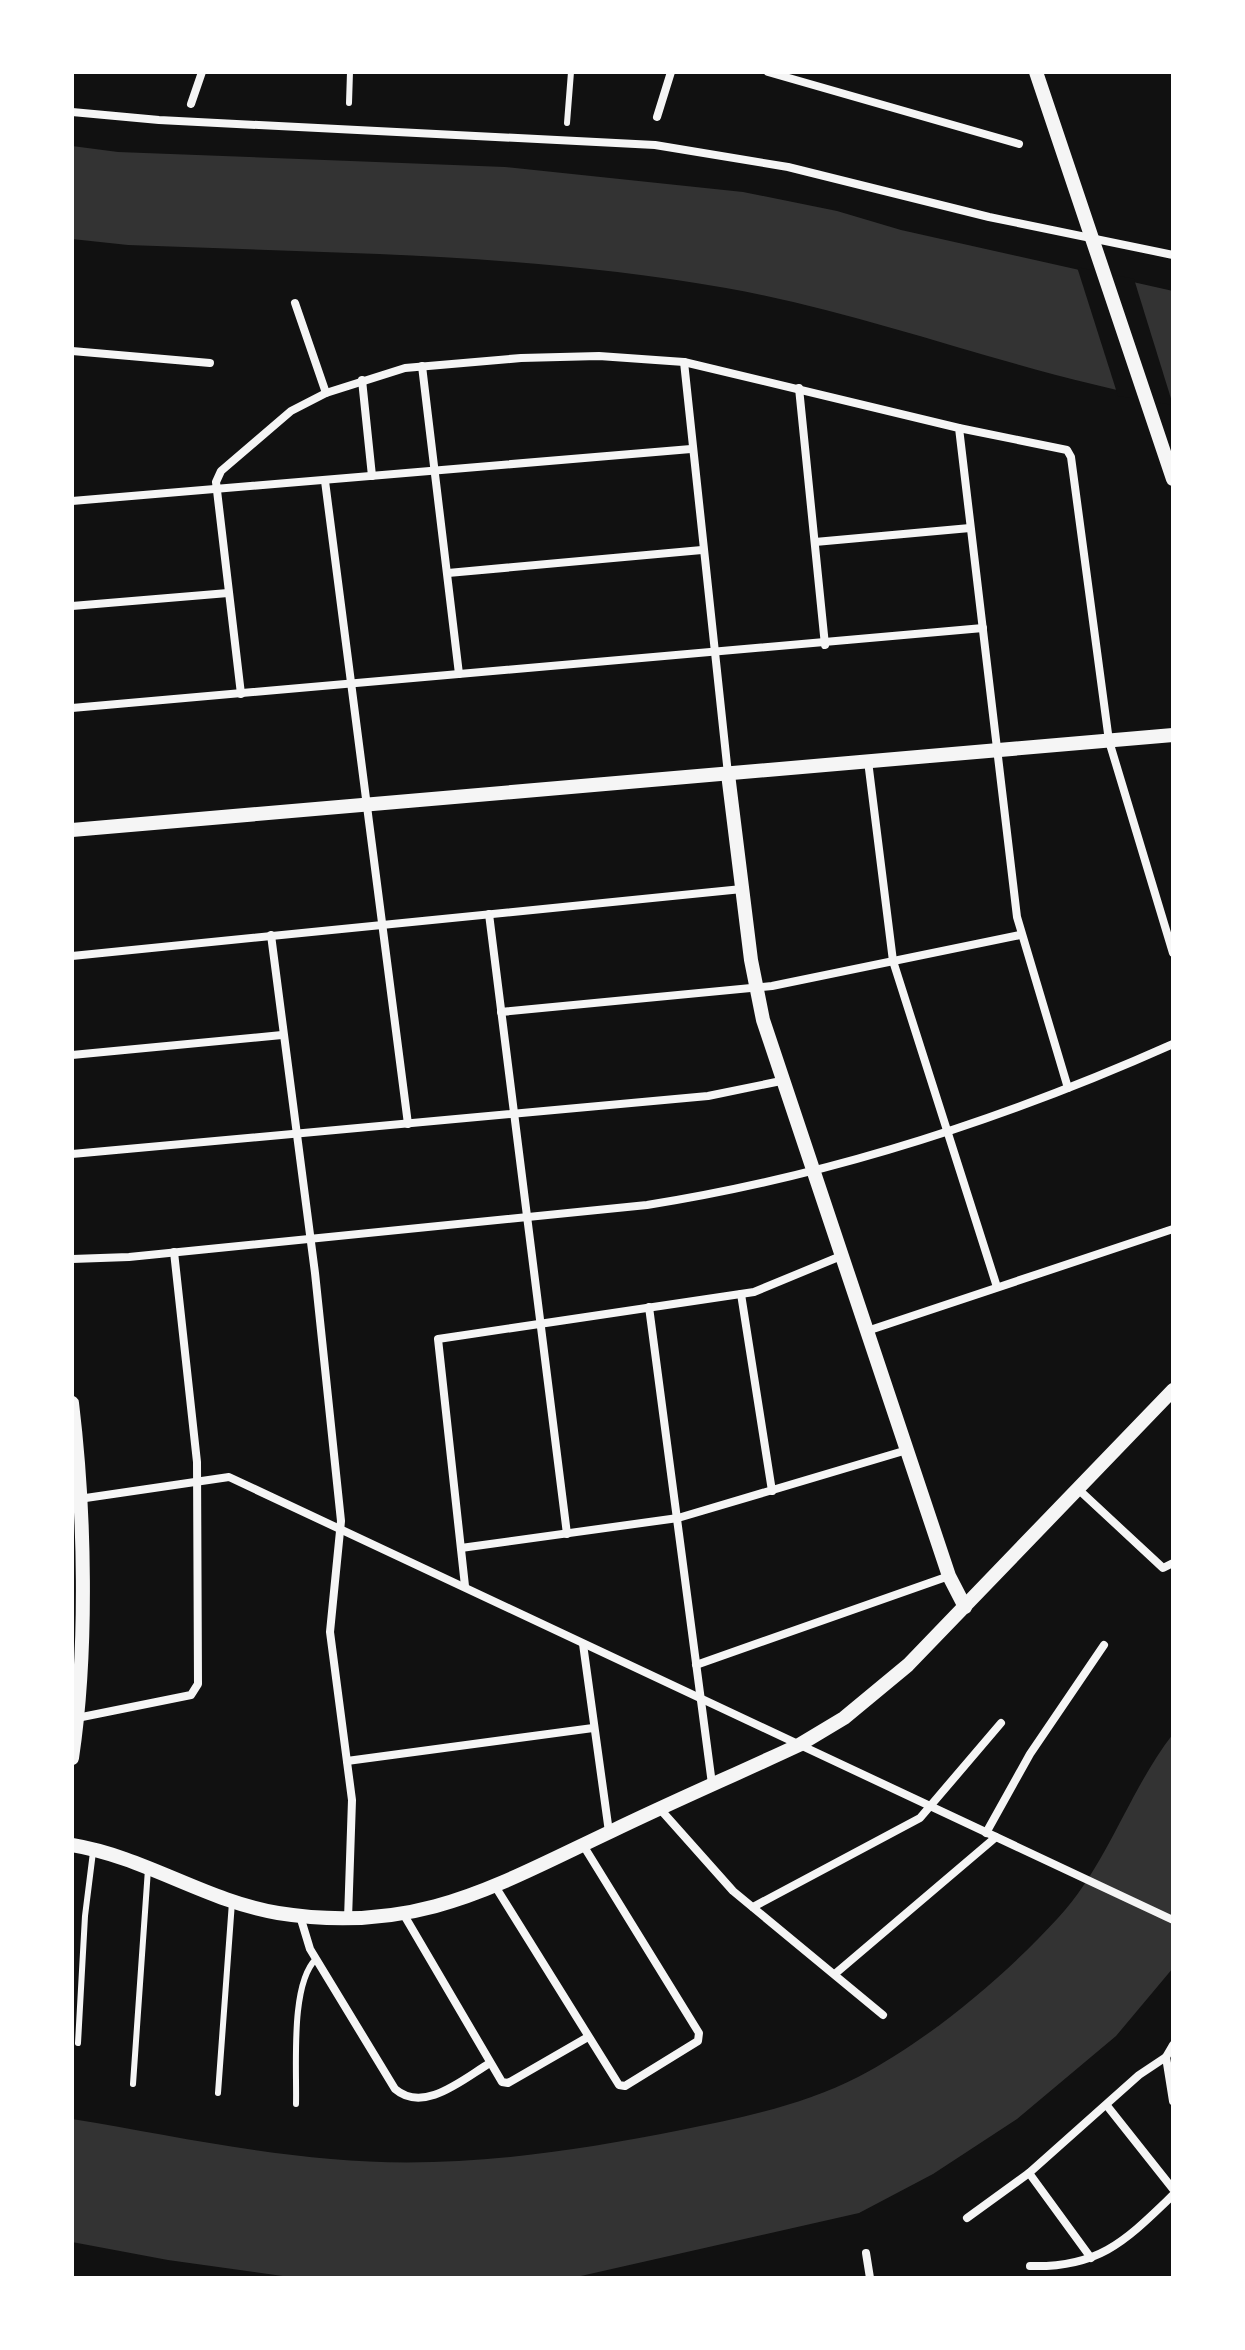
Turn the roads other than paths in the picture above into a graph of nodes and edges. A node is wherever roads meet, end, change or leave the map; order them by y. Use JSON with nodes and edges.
{"nodes":[{"id":1,"x":202,"y":72,"type":"edge"},
{"id":2,"x":350,"y":72,"type":"edge"},
{"id":3,"x":571,"y":72,"type":"edge"},
{"id":4,"x":671,"y":72,"type":"edge"},
{"id":5,"x":768,"y":72,"type":"edge"},
{"id":6,"x":1036,"y":72,"type":"edge"},
{"id":7,"x":349,"y":103,"type":"dead end"},
{"id":8,"x":191,"y":104,"type":"dead end"},
{"id":9,"x":72,"y":112,"type":"edge"},
{"id":10,"x":657,"y":117,"type":"dead end"},
{"id":11,"x":567,"y":123,"type":"dead end"},
{"id":12,"x":1019,"y":144,"type":"dead end"},
{"id":13,"x":1094,"y":242,"type":"junction"},
{"id":14,"x":1173,"y":255,"type":"edge"},
{"id":15,"x":295,"y":303,"type":"dead end"},
{"id":16,"x":72,"y":351,"type":"edge"},
{"id":17,"x":684,"y":362,"type":"junction"},
{"id":18,"x":210,"y":363,"type":"dead end"},
{"id":19,"x":422,"y":366,"type":"junction"},
{"id":20,"x":362,"y":380,"type":"junction"},
{"id":21,"x":799,"y":388,"type":"junction"},
{"id":22,"x":326,"y":393,"type":"junction"},
{"id":23,"x":959,"y":428,"type":"junction"},
{"id":24,"x":691,"y":449,"type":"junction"},
{"id":25,"x":434,"y":470,"type":"junction"},
{"id":26,"x":372,"y":476,"type":"junction"},
{"id":27,"x":1173,"y":479,"type":"edge"},
{"id":28,"x":325,"y":481,"type":"junction"},
{"id":29,"x":215,"y":488,"type":"junction"},
{"id":30,"x":72,"y":501,"type":"edge"},
{"id":31,"x":970,"y":528,"type":"junction"},
{"id":32,"x":815,"y":542,"type":"junction"},
{"id":33,"x":702,"y":550,"type":"junction"},
{"id":34,"x":448,"y":573,"type":"junction"},
{"id":35,"x":228,"y":593,"type":"junction"},
{"id":36,"x":72,"y":606,"type":"edge"},
{"id":37,"x":983,"y":628,"type":"junction"},
{"id":38,"x":825,"y":645,"type":"junction"},
{"id":39,"x":714,"y":654,"type":"junction"},
{"id":40,"x":459,"y":674,"type":"junction"},
{"id":41,"x":351,"y":684,"type":"junction"},
{"id":42,"x":241,"y":694,"type":"junction"},
{"id":43,"x":72,"y":708,"type":"edge"},
{"id":44,"x":1173,"y":735,"type":"edge"},
{"id":45,"x":1109,"y":741,"type":"junction"},
{"id":46,"x":998,"y":750,"type":"junction"},
{"id":47,"x":868,"y":761,"type":"junction"},
{"id":48,"x":728,"y":774,"type":"junction"},
{"id":49,"x":368,"y":806,"type":"junction"},
{"id":50,"x":72,"y":830,"type":"edge"},
{"id":51,"x":742,"y":889,"type":"junction"},
{"id":52,"x":489,"y":914,"type":"junction"},
{"id":53,"x":383,"y":924,"type":"junction"},
{"id":54,"x":271,"y":935,"type":"junction"},
{"id":55,"x":1020,"y":935,"type":"junction"},
{"id":56,"x":1173,"y":953,"type":"edge"},
{"id":57,"x":72,"y":956,"type":"edge"},
{"id":58,"x":893,"y":961,"type":"junction"},
{"id":59,"x":756,"y":988,"type":"junction"},
{"id":60,"x":501,"y":1012,"type":"junction"},
{"id":61,"x":282,"y":1035,"type":"junction"},
{"id":62,"x":1173,"y":1044,"type":"edge"},
{"id":63,"x":72,"y":1055,"type":"edge"},
{"id":64,"x":781,"y":1081,"type":"junction"},
{"id":65,"x":1068,"y":1088,"type":"junction"},
{"id":66,"x":514,"y":1115,"type":"junction"},
{"id":67,"x":408,"y":1124,"type":"junction"},
{"id":68,"x":946,"y":1132,"type":"junction"},
{"id":69,"x":296,"y":1134,"type":"junction"},
{"id":70,"x":72,"y":1154,"type":"edge"},
{"id":71,"x":812,"y":1173,"type":"junction"},
{"id":72,"x":527,"y":1215,"type":"junction"},
{"id":73,"x":1173,"y":1229,"type":"edge"},
{"id":74,"x":310,"y":1237,"type":"junction"},
{"id":75,"x":174,"y":1252,"type":"junction"},
{"id":76,"x":841,"y":1256,"type":"junction"},
{"id":77,"x":72,"y":1259,"type":"edge"},
{"id":78,"x":997,"y":1287,"type":"junction"},
{"id":79,"x":741,"y":1294,"type":"junction"},
{"id":80,"x":649,"y":1307,"type":"junction"},
{"id":81,"x":541,"y":1321,"type":"junction"},
{"id":82,"x":867,"y":1331,"type":"junction"},
{"id":83,"x":1173,"y":1390,"type":"edge"},
{"id":84,"x":72,"y":1403,"type":"edge"},
{"id":85,"x":907,"y":1450,"type":"junction"},
{"id":86,"x":198,"y":1480,"type":"junction"},
{"id":87,"x":1078,"y":1489,"type":"junction"},
{"id":88,"x":772,"y":1491,"type":"junction"},
{"id":89,"x":76,"y":1499,"type":"edge"},
{"id":90,"x":678,"y":1518,"type":"junction"},
{"id":91,"x":341,"y":1531,"type":"junction"},
{"id":92,"x":567,"y":1534,"type":"junction"},
{"id":93,"x":461,"y":1548,"type":"junction"},
{"id":94,"x":1173,"y":1563,"type":"edge"},
{"id":95,"x":949,"y":1576,"type":"junction"},
{"id":96,"x":465,"y":1586,"type":"junction"},
{"id":97,"x":965,"y":1607,"type":"junction"},
{"id":98,"x":76,"y":1609,"type":"edge"},
{"id":99,"x":583,"y":1644,"type":"junction"},
{"id":100,"x":1104,"y":1645,"type":"dead end"},
{"id":101,"x":696,"y":1665,"type":"junction"},
{"id":102,"x":75,"y":1691,"type":"edge"},
{"id":103,"x":700,"y":1695,"type":"junction"},
{"id":104,"x":77,"y":1718,"type":"junction"},
{"id":105,"x":1001,"y":1723,"type":"dead end"},
{"id":106,"x":593,"y":1728,"type":"junction"},
{"id":107,"x":799,"y":1745,"type":"junction"},
{"id":108,"x":72,"y":1758,"type":"edge"},
{"id":109,"x":347,"y":1761,"type":"junction"},
{"id":110,"x":712,"y":1784,"type":"junction"},
{"id":111,"x":931,"y":1806,"type":"junction"},
{"id":112,"x":660,"y":1809,"type":"junction"},
{"id":113,"x":609,"y":1832,"type":"junction"},
{"id":114,"x":986,"y":1833,"type":"junction"},
{"id":115,"x":996,"y":1837,"type":"junction"},
{"id":116,"x":72,"y":1845,"type":"edge"},
{"id":117,"x":583,"y":1845,"type":"junction"},
{"id":118,"x":93,"y":1849,"type":"junction"},
{"id":119,"x":148,"y":1865,"type":"junction"},
{"id":120,"x":495,"y":1886,"type":"junction"},
{"id":121,"x":232,"y":1902,"type":"junction"},
{"id":122,"x":753,"y":1907,"type":"junction"},
{"id":123,"x":404,"y":1915,"type":"junction"},
{"id":124,"x":300,"y":1916,"type":"junction"},
{"id":125,"x":348,"y":1919,"type":"junction"},
{"id":126,"x":1173,"y":1920,"type":"edge"},
{"id":127,"x":316,"y":1959,"type":"junction"},
{"id":128,"x":836,"y":1973,"type":"junction"},
{"id":129,"x":883,"y":2015,"type":"dead end"},
{"id":130,"x":588,"y":2037,"type":"junction"},
{"id":131,"x":78,"y":2043,"type":"dead end"},
{"id":132,"x":1173,"y":2045,"type":"edge"},
{"id":133,"x":1166,"y":2057,"type":"junction"},
{"id":134,"x":490,"y":2063,"type":"junction"},
{"id":135,"x":133,"y":2084,"type":"dead end"},
{"id":136,"x":218,"y":2093,"type":"dead end"},
{"id":137,"x":1173,"y":2101,"type":"edge"},
{"id":138,"x":296,"y":2104,"type":"dead end"},
{"id":139,"x":1108,"y":2107,"type":"junction"},
{"id":140,"x":1029,"y":2173,"type":"junction"},
{"id":141,"x":1173,"y":2192,"type":"edge"},
{"id":142,"x":967,"y":2218,"type":"dead end"},
{"id":143,"x":866,"y":2253,"type":"dead end"},
{"id":144,"x":1091,"y":2258,"type":"junction"},
{"id":145,"x":1030,"y":2266,"type":"dead end"},
{"id":146,"x":870,"y":2278,"type":"edge"}],
"edges":[{"from":1,"to":8,"type":"street"},
{"from":2,"to":7,"type":"lane"},
{"from":3,"to":11,"type":"lane"},
{"from":4,"to":10,"type":"street"},
{"from":5,"to":12,"type":"street"},
{"from":6,"to":13,"type":"street"},
{"from":9,"to":13,"type":"street"},
{"from":13,"to":14,"type":"street"},
{"from":13,"to":27,"type":"street"},
{"from":15,"to":22,"type":"street"},
{"from":16,"to":18,"type":"street"},
{"from":17,"to":19,"type":"street"},
{"from":17,"to":21,"type":"street"},
{"from":17,"to":24,"type":"street"},
{"from":19,"to":20,"type":"street"},
{"from":19,"to":25,"type":"street"},
{"from":20,"to":22,"type":"street"},
{"from":20,"to":26,"type":"street"},
{"from":21,"to":23,"type":"street"},
{"from":21,"to":32,"type":"street"},
{"from":22,"to":29,"type":"street"},
{"from":23,"to":31,"type":"street"},
{"from":23,"to":45,"type":"street"},
{"from":24,"to":25,"type":"street"},
{"from":24,"to":33,"type":"street"},
{"from":25,"to":26,"type":"street"},
{"from":25,"to":34,"type":"street"},
{"from":26,"to":28,"type":"street"},
{"from":28,"to":29,"type":"street"},
{"from":28,"to":41,"type":"street"},
{"from":29,"to":30,"type":"street"},
{"from":29,"to":35,"type":"street"},
{"from":31,"to":32,"type":"street"},
{"from":31,"to":37,"type":"street"},
{"from":32,"to":38,"type":"street"},
{"from":33,"to":34,"type":"street"},
{"from":33,"to":39,"type":"street"},
{"from":34,"to":40,"type":"street"},
{"from":35,"to":36,"type":"street"},
{"from":35,"to":42,"type":"street"},
{"from":37,"to":38,"type":"street"},
{"from":37,"to":46,"type":"street"},
{"from":38,"to":39,"type":"street"},
{"from":39,"to":40,"type":"street"},
{"from":39,"to":48,"type":"street"},
{"from":40,"to":41,"type":"street"},
{"from":41,"to":42,"type":"street"},
{"from":41,"to":49,"type":"street"},
{"from":42,"to":43,"type":"street"},
{"from":44,"to":45,"type":"street"},
{"from":45,"to":46,"type":"street"},
{"from":45,"to":56,"type":"street"},
{"from":46,"to":47,"type":"street"},
{"from":46,"to":55,"type":"street"},
{"from":47,"to":48,"type":"street"},
{"from":47,"to":58,"type":"street"},
{"from":48,"to":49,"type":"street"},
{"from":48,"to":51,"type":"street"},
{"from":49,"to":50,"type":"street"},
{"from":49,"to":53,"type":"street"},
{"from":51,"to":52,"type":"street"},
{"from":51,"to":59,"type":"street"},
{"from":52,"to":53,"type":"street"},
{"from":52,"to":60,"type":"street"},
{"from":53,"to":54,"type":"street"},
{"from":53,"to":67,"type":"street"},
{"from":54,"to":57,"type":"street"},
{"from":54,"to":61,"type":"street"},
{"from":55,"to":58,"type":"street"},
{"from":55,"to":65,"type":"street"},
{"from":58,"to":59,"type":"street"},
{"from":58,"to":68,"type":"street"},
{"from":59,"to":60,"type":"street"},
{"from":59,"to":64,"type":"street"},
{"from":60,"to":66,"type":"street"},
{"from":61,"to":63,"type":"street"},
{"from":61,"to":69,"type":"street"},
{"from":62,"to":65,"type":"street"},
{"from":64,"to":66,"type":"street"},
{"from":64,"to":71,"type":"street"},
{"from":65,"to":68,"type":"street"},
{"from":66,"to":67,"type":"street"},
{"from":66,"to":72,"type":"street"},
{"from":67,"to":69,"type":"street"},
{"from":68,"to":71,"type":"street"},
{"from":68,"to":78,"type":"street"},
{"from":69,"to":70,"type":"street"},
{"from":69,"to":74,"type":"street"},
{"from":71,"to":72,"type":"street"},
{"from":71,"to":76,"type":"street"},
{"from":72,"to":74,"type":"street"},
{"from":72,"to":81,"type":"street"},
{"from":73,"to":78,"type":"street"},
{"from":74,"to":75,"type":"street"},
{"from":74,"to":91,"type":"street"},
{"from":75,"to":77,"type":"street"},
{"from":75,"to":86,"type":"street"},
{"from":76,"to":79,"type":"street"},
{"from":76,"to":82,"type":"street"},
{"from":78,"to":82,"type":"street"},
{"from":79,"to":80,"type":"street"},
{"from":79,"to":88,"type":"street"},
{"from":80,"to":81,"type":"street"},
{"from":80,"to":90,"type":"street"},
{"from":81,"to":92,"type":"street"},
{"from":81,"to":93,"type":"street"},
{"from":82,"to":85,"type":"street"},
{"from":83,"to":87,"type":"street"},
{"from":84,"to":89,"type":"street"},
{"from":85,"to":88,"type":"street"},
{"from":85,"to":95,"type":"street"},
{"from":86,"to":89,"type":"street"},
{"from":86,"to":91,"type":"street"},
{"from":86,"to":104,"type":"street"},
{"from":87,"to":94,"type":"street"},
{"from":87,"to":97,"type":"street"},
{"from":88,"to":90,"type":"street"},
{"from":89,"to":98,"type":"street"},
{"from":90,"to":92,"type":"street"},
{"from":90,"to":101,"type":"street"},
{"from":91,"to":96,"type":"street"},
{"from":91,"to":109,"type":"street"},
{"from":92,"to":93,"type":"street"},
{"from":93,"to":96,"type":"street"},
{"from":95,"to":97,"type":"street"},
{"from":95,"to":101,"type":"street"},
{"from":96,"to":99,"type":"street"},
{"from":97,"to":107,"type":"street"},
{"from":98,"to":102,"type":"street"},
{"from":99,"to":103,"type":"street"},
{"from":99,"to":106,"type":"street"},
{"from":100,"to":114,"type":"street"},
{"from":101,"to":103,"type":"street"},
{"from":102,"to":104,"type":"street"},
{"from":103,"to":107,"type":"street"},
{"from":103,"to":110,"type":"street"},
{"from":104,"to":108,"type":"street"},
{"from":105,"to":111,"type":"street"},
{"from":106,"to":109,"type":"street"},
{"from":106,"to":113,"type":"street"},
{"from":107,"to":110,"type":"street"},
{"from":107,"to":111,"type":"street"},
{"from":109,"to":125,"type":"street"},
{"from":110,"to":112,"type":"street"},
{"from":111,"to":114,"type":"street"},
{"from":111,"to":122,"type":"street"},
{"from":112,"to":113,"type":"street"},
{"from":112,"to":122,"type":"street"},
{"from":113,"to":117,"type":"street"},
{"from":114,"to":115,"type":"street"},
{"from":115,"to":126,"type":"street"},
{"from":115,"to":128,"type":"street"},
{"from":116,"to":118,"type":"street"},
{"from":117,"to":120,"type":"street"},
{"from":117,"to":130,"type":"street"},
{"from":118,"to":119,"type":"street"},
{"from":118,"to":131,"type":"lane"},
{"from":119,"to":121,"type":"street"},
{"from":119,"to":135,"type":"lane"},
{"from":120,"to":123,"type":"street"},
{"from":120,"to":130,"type":"street"},
{"from":121,"to":124,"type":"street"},
{"from":121,"to":136,"type":"lane"},
{"from":122,"to":128,"type":"street"},
{"from":123,"to":125,"type":"street"},
{"from":123,"to":134,"type":"street"},
{"from":124,"to":125,"type":"street"},
{"from":124,"to":127,"type":"street"},
{"from":127,"to":134,"type":"street"},
{"from":127,"to":138,"type":"lane"},
{"from":128,"to":129,"type":"street"},
{"from":130,"to":134,"type":"street"},
{"from":132,"to":133,"type":"street"},
{"from":133,"to":137,"type":"street"},
{"from":133,"to":139,"type":"street"},
{"from":139,"to":140,"type":"street"},
{"from":139,"to":141,"type":"street"},
{"from":140,"to":142,"type":"street"},
{"from":140,"to":144,"type":"street"},
{"from":141,"to":144,"type":"street"},
{"from":143,"to":146,"type":"street"},
{"from":144,"to":145,"type":"street"}]}
